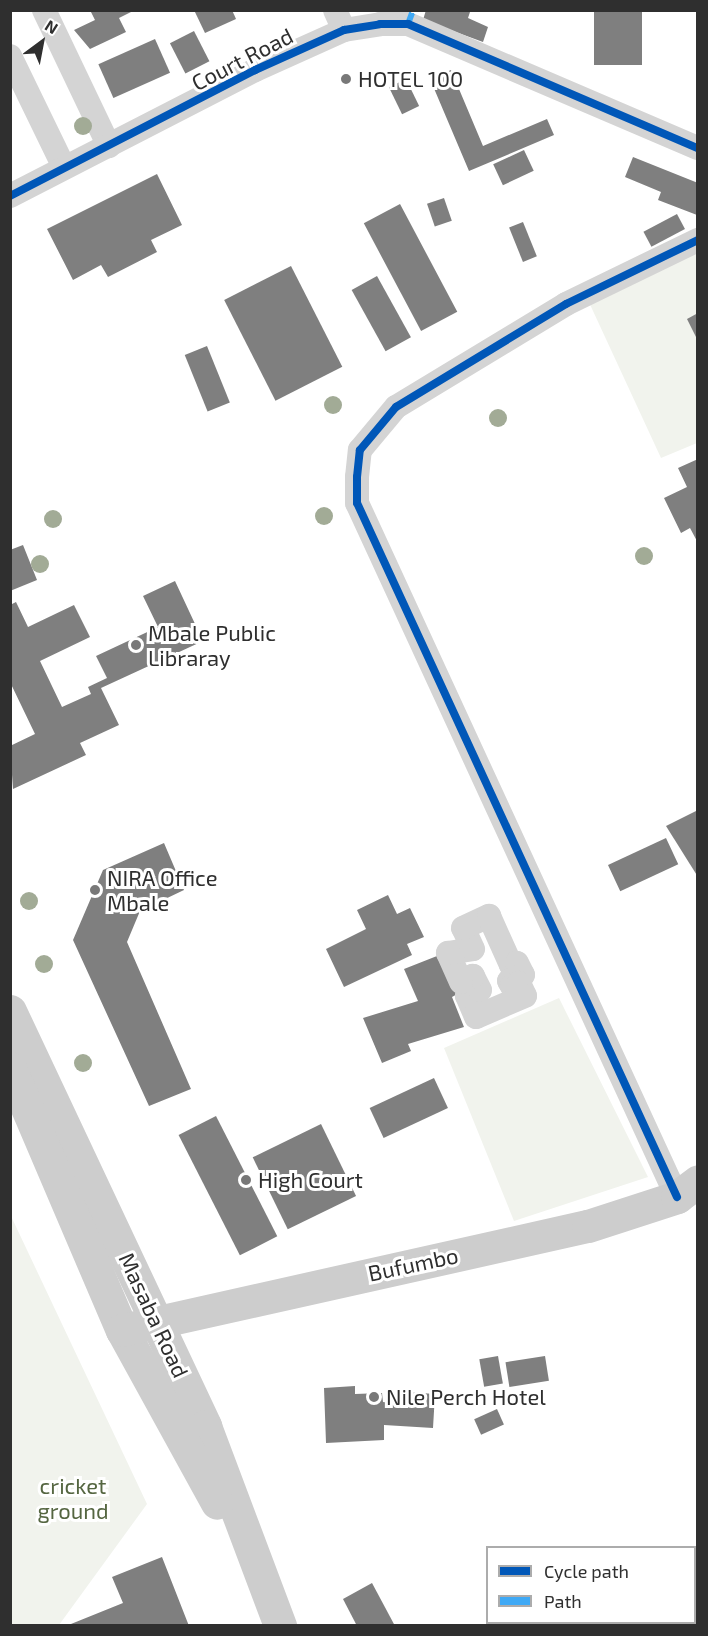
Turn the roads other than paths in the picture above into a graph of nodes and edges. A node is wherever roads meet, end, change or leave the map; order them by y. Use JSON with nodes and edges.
{"nodes":[{"id":1,"x":44,"y":10,"type":"edge"},
{"id":2,"x":339,"y":20,"type":"edge"},
{"id":3,"x":10,"y":56,"type":"edge"},
{"id":4,"x":109,"y":146,"type":"junction"},
{"id":5,"x":698,"y":148,"type":"edge"},
{"id":6,"x":63,"y":167,"type":"junction"},
{"id":7,"x":10,"y":196,"type":"edge"},
{"id":8,"x":698,"y":240,"type":"edge"},
{"id":9,"x":10,"y":1011,"type":"edge"},
{"id":10,"x":476,"y":1017,"type":"joint"},
{"id":11,"x":10,"y":1068,"type":"edge"},
{"id":12,"x":687,"y":1189,"type":"edge"},
{"id":13,"x":156,"y":1319,"type":"junction"},
{"id":14,"x":122,"y":1330,"type":"junction"},
{"id":15,"x":249,"y":1556,"type":"junction"},
{"id":16,"x":280,"y":1626,"type":"edge"}],
"edges":[{"from":1,"to":4,"type":"street"},
{"from":2,"to":4,"type":"street","name":"Court Road"},
{"from":2,"to":5,"type":"street","name":"Court Road"},
{"from":3,"to":6,"type":"street"},
{"from":4,"to":6,"type":"street","name":"Court Road"},
{"from":6,"to":7,"type":"street","name":"Court Road"},
{"from":8,"to":12,"type":"street"},
{"from":9,"to":13,"type":"street","name":"Masaba Road"},
{"from":10,"to":10,"type":"street"},
{"from":11,"to":14,"type":"street"},
{"from":12,"to":13,"type":"street","name":"Bufumbo"},
{"from":13,"to":14,"type":"street","name":"Bufumbo"},
{"from":13,"to":15,"type":"street","name":"Masaba Road"},
{"from":14,"to":15,"type":"street"},
{"from":15,"to":16,"type":"street","name":"Masaba Road"}]}
